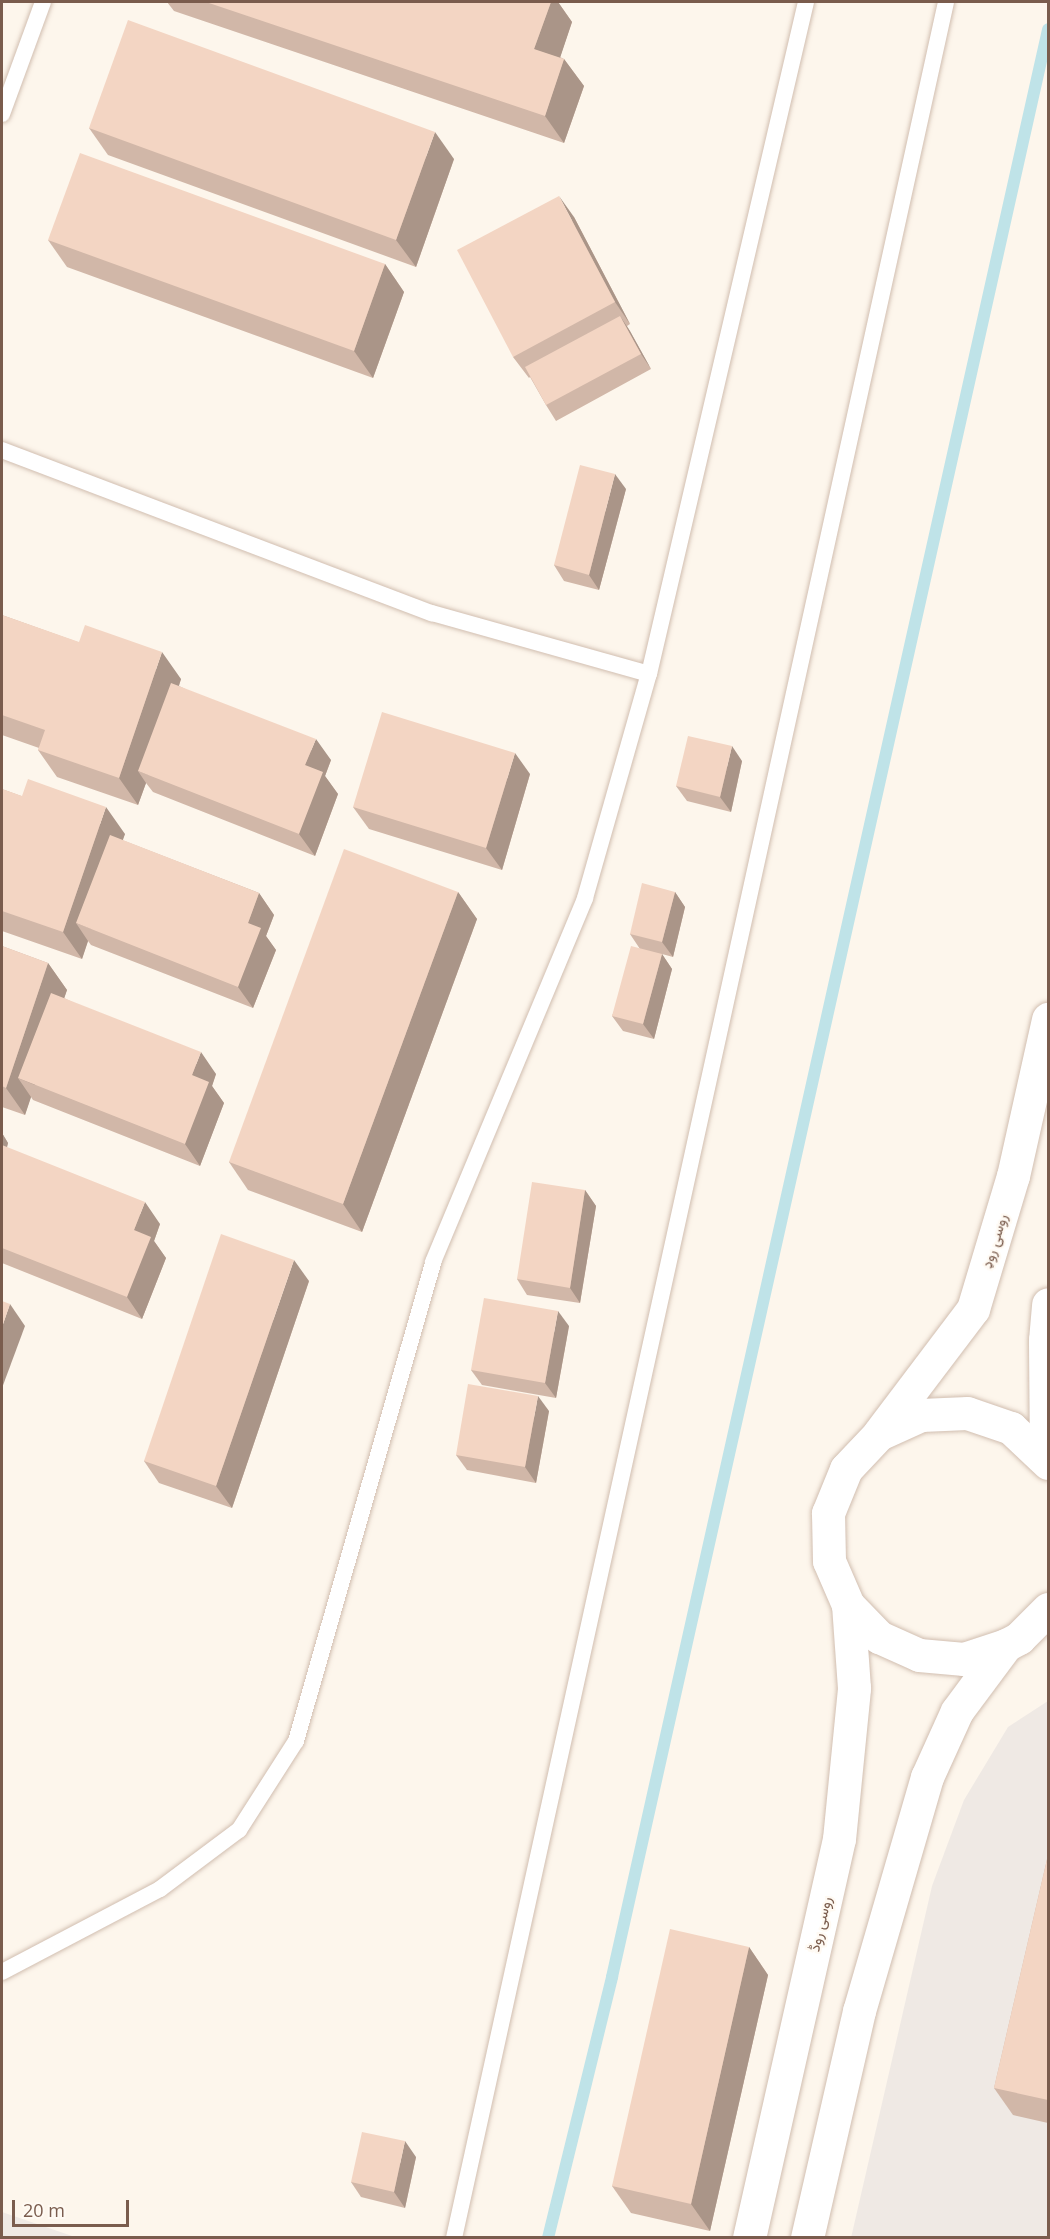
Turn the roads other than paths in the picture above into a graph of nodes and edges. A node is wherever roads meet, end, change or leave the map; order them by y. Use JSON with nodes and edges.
{"nodes":[{"id":1,"x":43,"y":2,"type":"edge"},
{"id":2,"x":806,"y":2,"type":"edge"},
{"id":3,"x":946,"y":2,"type":"edge"},
{"id":4,"x":2,"y":114,"type":"edge"},
{"id":5,"x":2,"y":450,"type":"edge"},
{"id":6,"x":649,"y":674,"type":"junction"},
{"id":7,"x":1048,"y":1019,"type":"edge"},
{"id":8,"x":1048,"y":1304,"type":"edge"},
{"id":9,"x":879,"y":1434,"type":"junction"},
{"id":10,"x":1047,"y":1460,"type":"edge"},
{"id":11,"x":848,"y":1605,"type":"junction"},
{"id":12,"x":1048,"y":1609,"type":"edge"},
{"id":13,"x":1006,"y":1645,"type":"junction"},
{"id":14,"x":2,"y":1972,"type":"edge"},
{"id":15,"x":454,"y":2238,"type":"edge"},
{"id":16,"x":749,"y":2238,"type":"edge"},
{"id":17,"x":807,"y":2238,"type":"edge"}],
"edges":[{"from":1,"to":4,"type":"lane"},
{"from":2,"to":6,"type":"lane"},
{"from":3,"to":15,"type":"lane"},
{"from":5,"to":6,"type":"lane"},
{"from":6,"to":14,"type":"lane"},
{"from":7,"to":9,"type":"main road","name":"روسی روډ"},
{"from":8,"to":10,"type":"main road"},
{"from":9,"to":10,"type":"main road"},
{"from":9,"to":11,"type":"main road","name":"روسی روډ"},
{"from":11,"to":13,"type":"main road"},
{"from":11,"to":16,"type":"main road","name":"روسی روڈ"},
{"from":12,"to":13,"type":"main road"},
{"from":13,"to":17,"type":"main road"}]}
